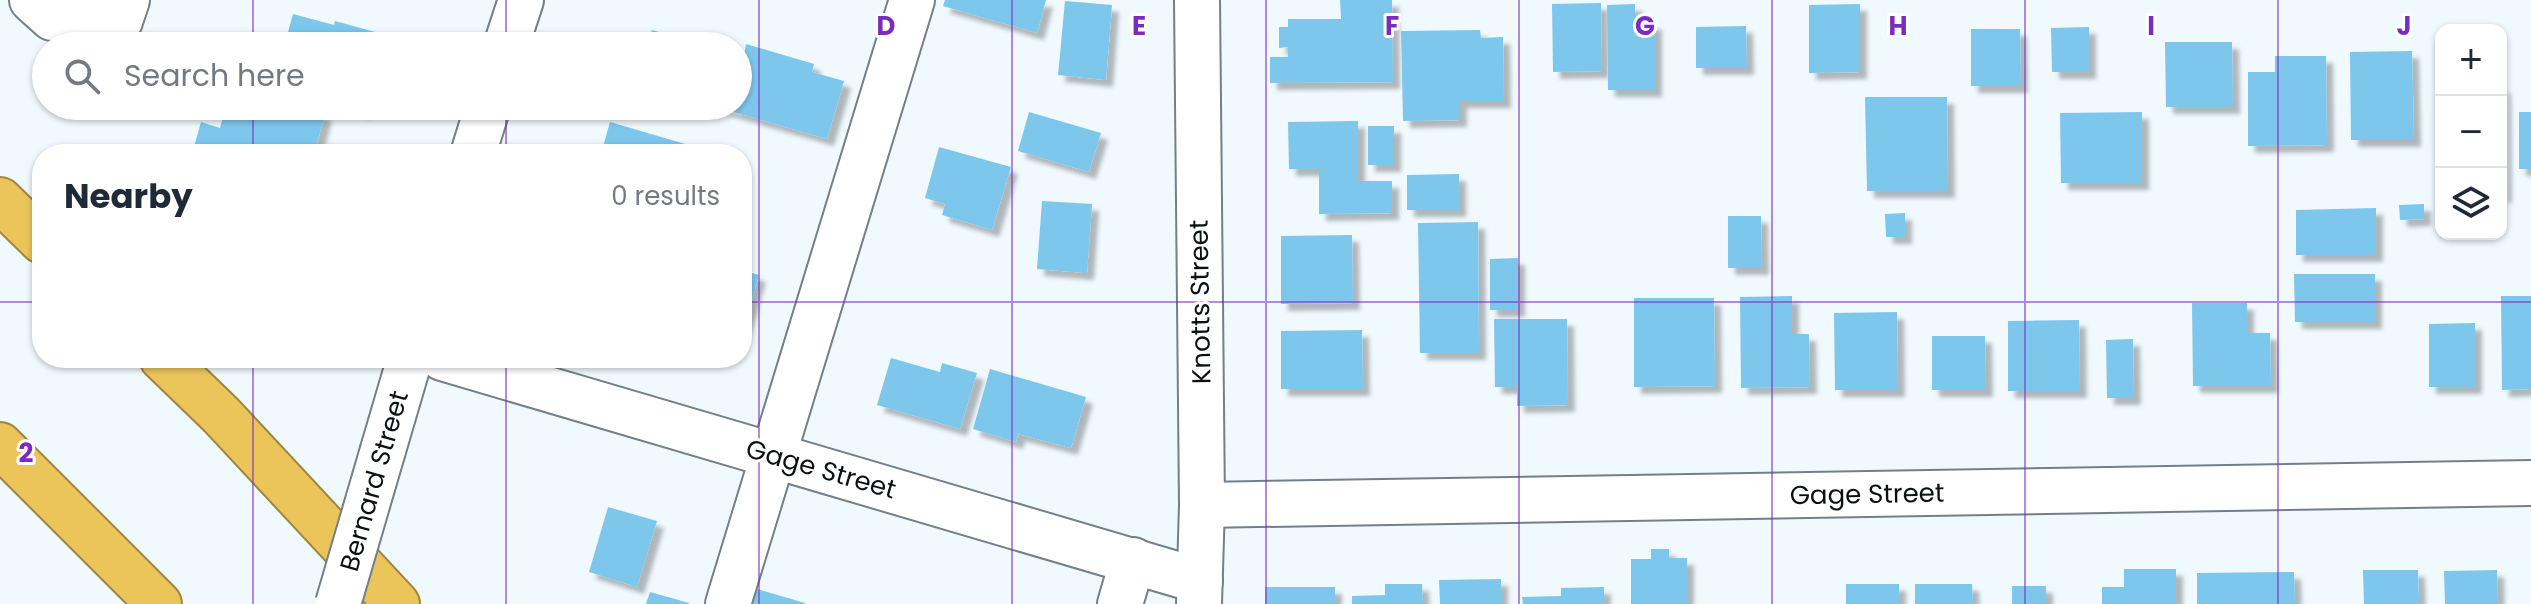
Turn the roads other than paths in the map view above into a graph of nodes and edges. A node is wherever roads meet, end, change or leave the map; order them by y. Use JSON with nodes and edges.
{"nodes":[{"id":1,"x":32,"y":0,"type":"edge"},
{"id":2,"x":127,"y":0,"type":"edge"},
{"id":3,"x":521,"y":0,"type":"edge"},
{"id":4,"x":912,"y":0,"type":"edge"},
{"id":5,"x":1197,"y":0,"type":"edge"},
{"id":6,"x":511,"y":32,"type":"edge"},
{"id":7,"x":484,"y":120,"type":"edge"},
{"id":8,"x":476,"y":144,"type":"edge"},
{"id":9,"x":0,"y":200,"type":"edge"},
{"id":10,"x":32,"y":231,"type":"edge"},
{"id":11,"x":172,"y":368,"type":"edge"},
{"id":12,"x":407,"y":368,"type":"edge"},
{"id":13,"x":476,"y":368,"type":"edge"},
{"id":14,"x":0,"y":445,"type":"edge"},
{"id":15,"x":772,"y":454,"type":"junction"},
{"id":16,"x":2531,"y":483,"type":"edge"},
{"id":17,"x":1202,"y":505,"type":"junction"},
{"id":18,"x":1133,"y":560,"type":"junction"},
{"id":19,"x":1200,"y":592,"type":"edge"},
{"id":20,"x":159,"y":604,"type":"edge"},
{"id":21,"x":338,"y":604,"type":"edge"},
{"id":22,"x":397,"y":604,"type":"edge"},
{"id":23,"x":728,"y":604,"type":"edge"},
{"id":24,"x":1120,"y":604,"type":"edge"}],
"edges":[{"from":1,"to":2,"type":"street"},
{"from":3,"to":6,"type":"street"},
{"from":4,"to":15,"type":"street"},
{"from":5,"to":17,"type":"street","name":"Knotts Street"},
{"from":7,"to":8,"type":"street"},
{"from":9,"to":10,"type":"highway"},
{"from":11,"to":22,"type":"highway"},
{"from":12,"to":21,"type":"street","name":"Bernard Street","bridge":true},
{"from":13,"to":15,"type":"street","name":"Gage Street"},
{"from":14,"to":20,"type":"highway"},
{"from":15,"to":18,"type":"street","name":"Gage Street"},
{"from":15,"to":23,"type":"street"},
{"from":16,"to":17,"type":"street","name":"Gage Street"},
{"from":17,"to":19,"type":"street","name":"Knotts Street"},
{"from":18,"to":19,"type":"street","name":"Gage Street"},
{"from":18,"to":24,"type":"street"}]}
